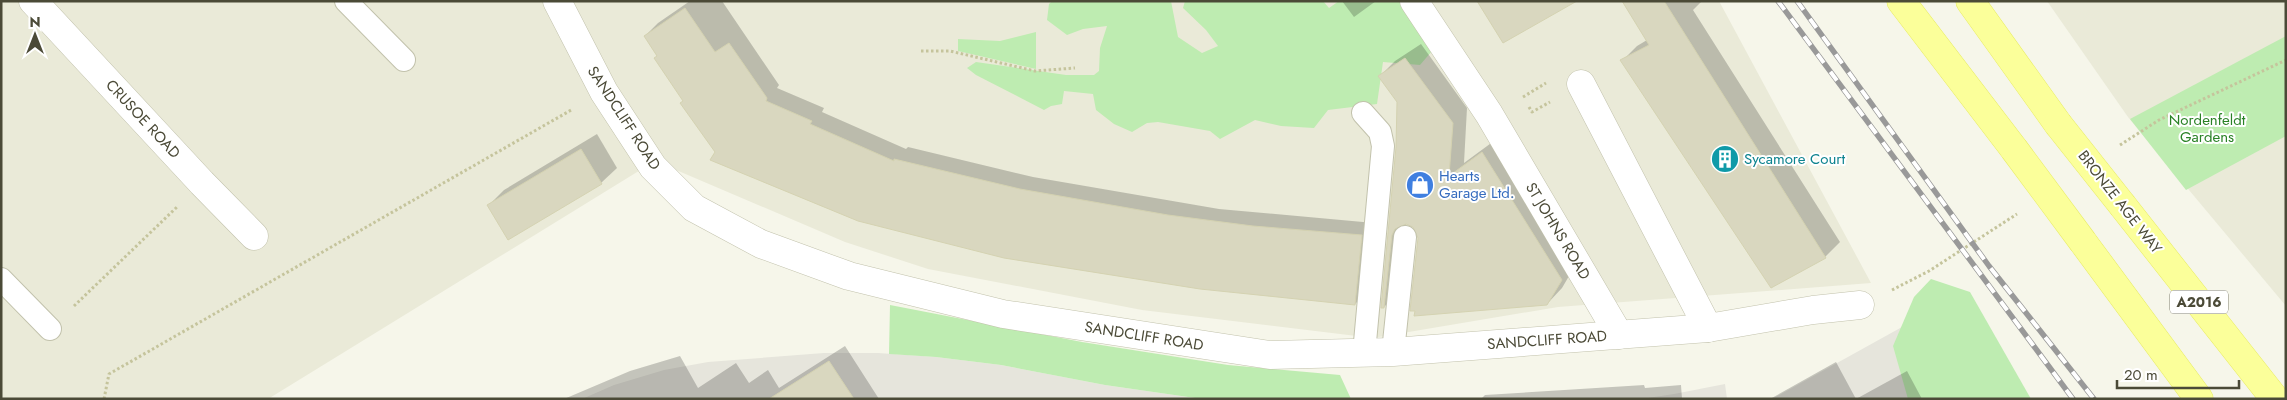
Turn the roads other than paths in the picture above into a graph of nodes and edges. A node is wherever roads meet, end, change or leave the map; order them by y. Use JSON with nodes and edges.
{"nodes":[{"id":1,"x":33,"y":1,"type":"edge"},
{"id":2,"x":346,"y":1,"type":"edge"},
{"id":3,"x":557,"y":1,"type":"edge"},
{"id":4,"x":1414,"y":1,"type":"edge"},
{"id":5,"x":1901,"y":1,"type":"edge"},
{"id":6,"x":1970,"y":1,"type":"edge"},
{"id":7,"x":404,"y":60,"type":"dead end"},
{"id":8,"x":1581,"y":84,"type":"dead end"},
{"id":9,"x":1363,"y":113,"type":"dead end"},
{"id":10,"x":254,"y":236,"type":"dead end"},
{"id":11,"x":1405,"y":237,"type":"dead end"},
{"id":12,"x":1,"y":279,"type":"edge"},
{"id":13,"x":1860,"y":305,"type":"road end"},
{"id":14,"x":1708,"y":328,"type":"junction"},
{"id":15,"x":50,"y":329,"type":"road end"},
{"id":16,"x":1619,"y":335,"type":"junction"},
{"id":17,"x":1394,"y":352,"type":"junction"},
{"id":18,"x":1364,"y":353,"type":"junction"},
{"id":19,"x":2199,"y":399,"type":"edge"},
{"id":20,"x":2275,"y":399,"type":"edge"}],
"edges":[{"from":1,"to":10,"type":"street","name":"CRUSOE ROAD"},
{"from":2,"to":7,"type":"lane"},
{"from":3,"to":18,"type":"street","name":"SANDCLIFF ROAD"},
{"from":4,"to":16,"type":"street","name":"ST JOHNS ROAD"},
{"from":5,"to":19,"type":"main road","bridge":true},
{"from":6,"to":20,"type":"main road","name":"BRONZE AGE WAY","number":"A2016","bridge":true},
{"from":8,"to":14,"type":"street"},
{"from":9,"to":18,"type":"lane"},
{"from":11,"to":17,"type":"lane"},
{"from":12,"to":15,"type":"lane"},
{"from":13,"to":14,"type":"street","name":"SANDCLIFF ROAD"},
{"from":14,"to":16,"type":"street","name":"SANDCLIFF ROAD"},
{"from":16,"to":17,"type":"street","name":"SANDCLIFF ROAD"},
{"from":17,"to":18,"type":"street","name":"SANDCLIFF ROAD"}]}
